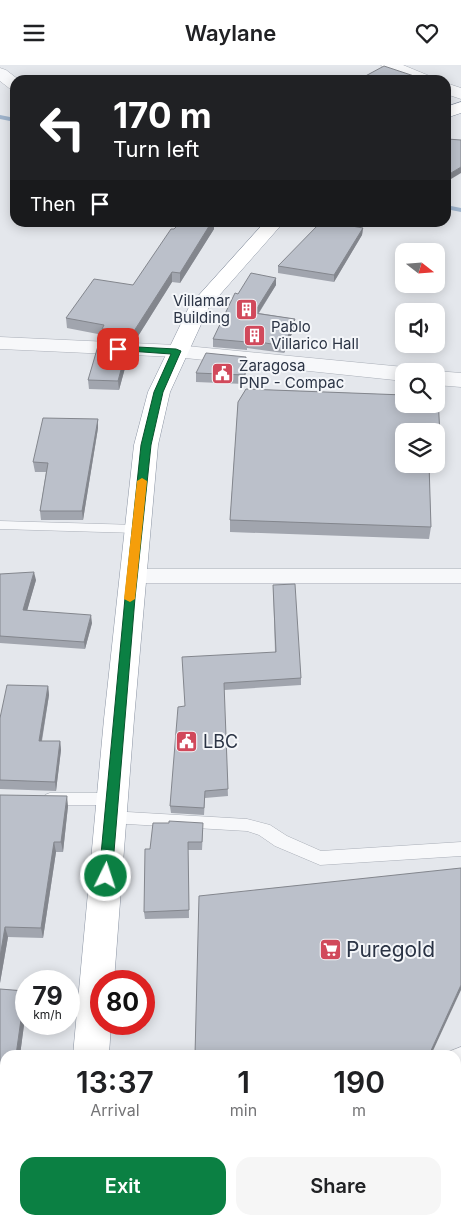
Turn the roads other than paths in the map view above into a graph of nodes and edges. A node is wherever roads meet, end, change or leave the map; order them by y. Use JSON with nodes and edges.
{"nodes":[{"id":1,"x":389,"y":65,"type":"edge"},
{"id":2,"x":0,"y":73,"type":"edge"},
{"id":3,"x":414,"y":75,"type":"edge"},
{"id":4,"x":10,"y":81,"type":"edge"},
{"id":5,"x":270,"y":227,"type":"edge"},
{"id":6,"x":0,"y":343,"type":"edge"},
{"id":7,"x":176,"y":351,"type":"junction"},
{"id":8,"x":395,"y":373,"type":"edge"},
{"id":9,"x":445,"y":379,"type":"edge"},
{"id":10,"x":461,"y":380,"type":"edge"},
{"id":11,"x":0,"y":525,"type":"edge"},
{"id":12,"x":137,"y":529,"type":"junction"},
{"id":13,"x":132,"y":576,"type":"junction"},
{"id":14,"x":461,"y":576,"type":"edge"},
{"id":15,"x":35,"y":799,"type":"edge"},
{"id":16,"x":111,"y":808,"type":"junction"},
{"id":17,"x":461,"y":849,"type":"edge"},
{"id":18,"x":91,"y":1050,"type":"edge"}],
"edges":[{"from":1,"to":3,"type":"street"},
{"from":2,"to":4,"type":"street"},
{"from":5,"to":7,"type":"highway"},
{"from":6,"to":7,"type":"street"},
{"from":7,"to":8,"type":"street"},
{"from":7,"to":12,"type":"highway"},
{"from":9,"to":10,"type":"street"},
{"from":11,"to":12,"type":"lane"},
{"from":12,"to":13,"type":"highway"},
{"from":13,"to":14,"type":"street"},
{"from":13,"to":16,"type":"highway"},
{"from":15,"to":16,"type":"lane"},
{"from":16,"to":17,"type":"lane"},
{"from":16,"to":18,"type":"highway"}]}
